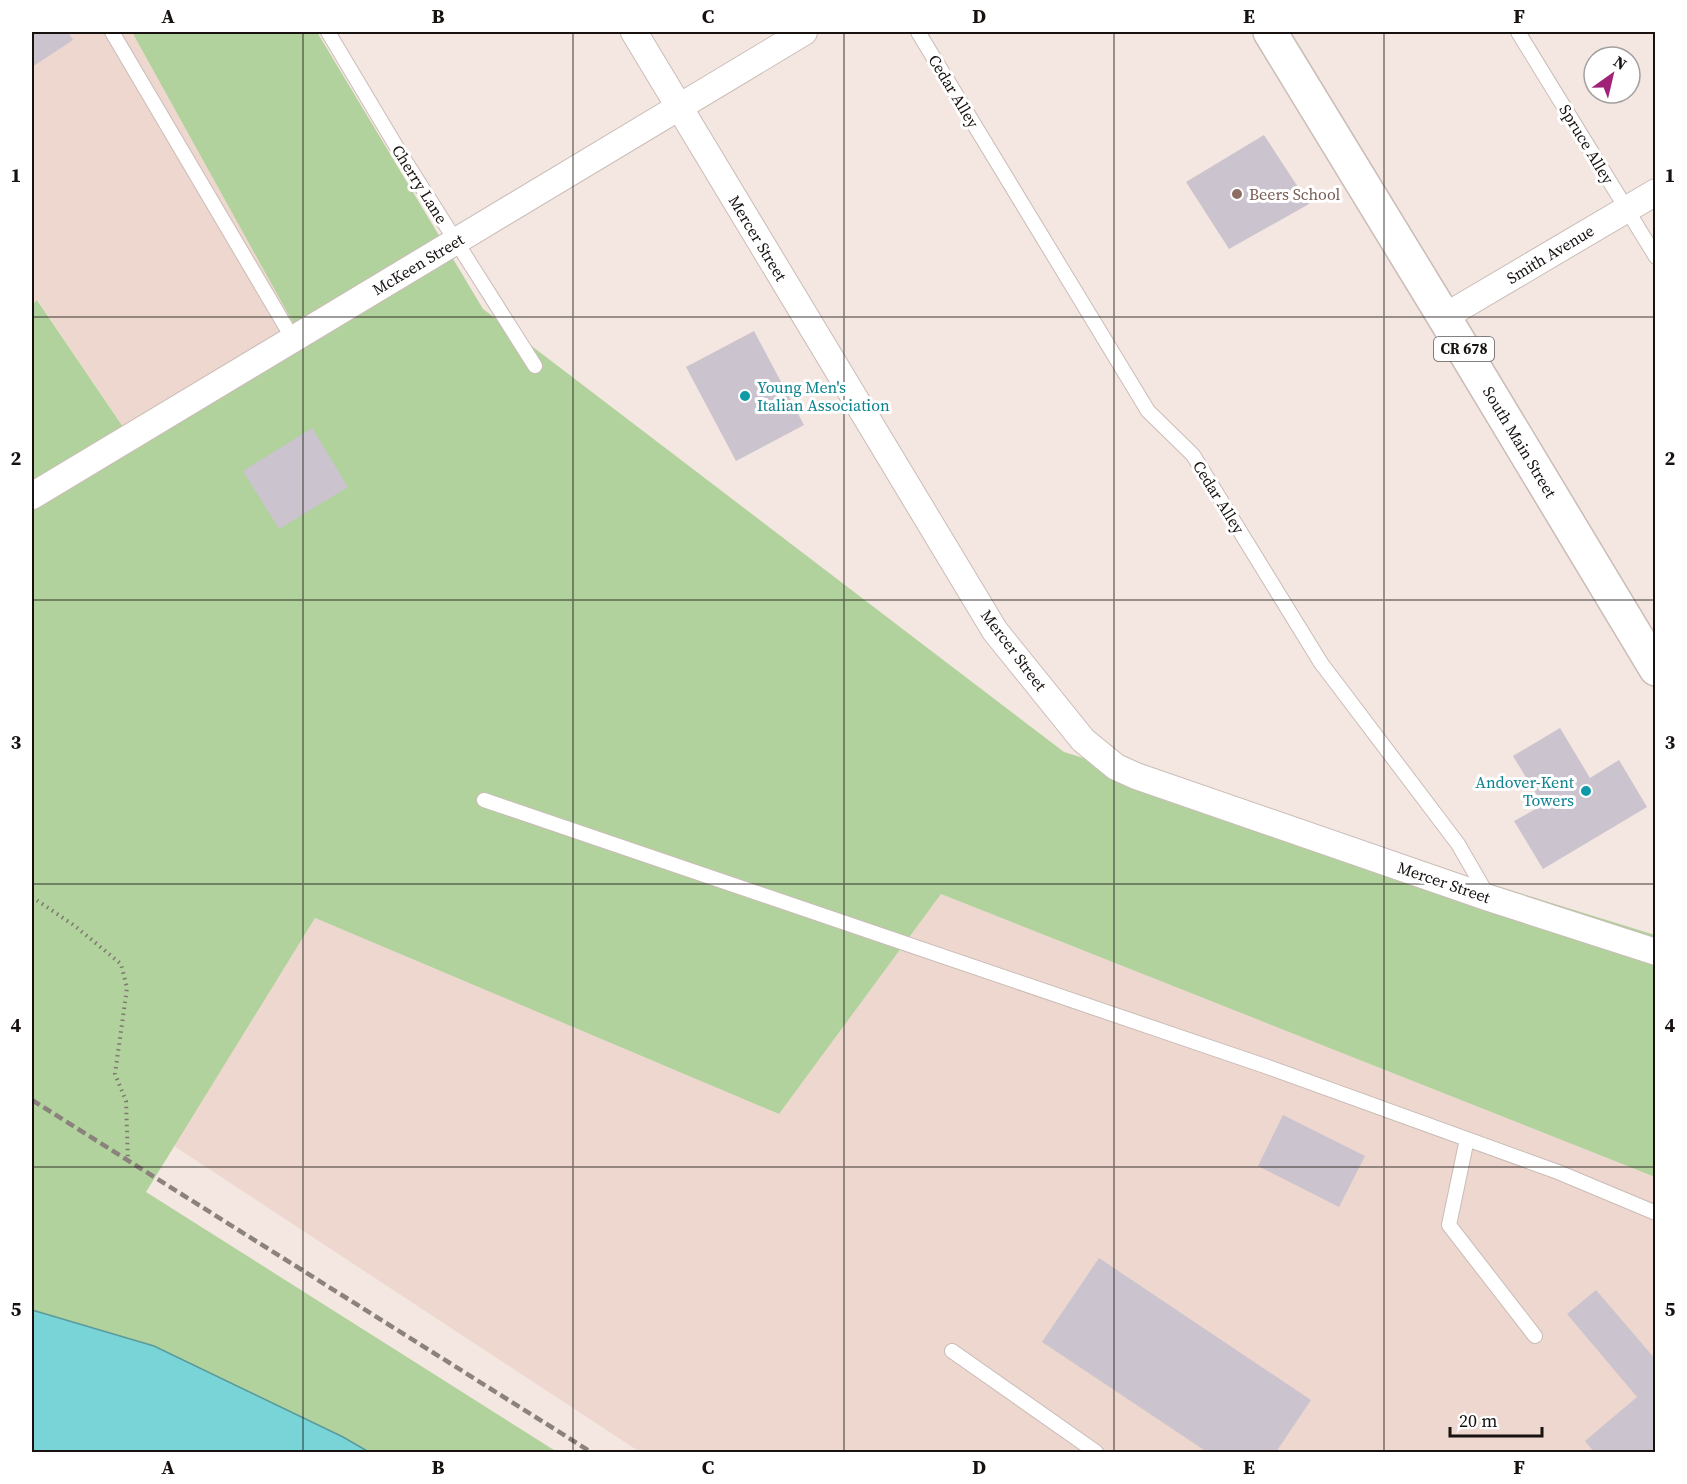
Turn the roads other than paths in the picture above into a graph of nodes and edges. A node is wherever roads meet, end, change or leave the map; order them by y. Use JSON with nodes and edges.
{"nodes":[{"id":1,"x":112,"y":32,"type":"edge"},
{"id":2,"x":328,"y":32,"type":"edge"},
{"id":3,"x":634,"y":32,"type":"edge"},
{"id":4,"x":804,"y":32,"type":"edge"},
{"id":5,"x":918,"y":32,"type":"edge"},
{"id":6,"x":1270,"y":32,"type":"edge"},
{"id":7,"x":1518,"y":32,"type":"edge"},
{"id":8,"x":679,"y":107,"type":"junction"},
{"id":9,"x":1656,"y":192,"type":"edge"},
{"id":10,"x":1626,"y":209,"type":"junction"},
{"id":11,"x":456,"y":241,"type":"junction"},
{"id":12,"x":1656,"y":257,"type":"edge"},
{"id":13,"x":1444,"y":316,"type":"junction"},
{"id":14,"x":293,"y":339,"type":"junction"},
{"id":15,"x":535,"y":366,"type":"dead end"},
{"id":16,"x":32,"y":496,"type":"edge"},
{"id":17,"x":1656,"y":669,"type":"edge"},
{"id":18,"x":484,"y":800,"type":"dead end"},
{"id":19,"x":1489,"y":898,"type":"junction"},
{"id":20,"x":1656,"y":952,"type":"edge"},
{"id":21,"x":1467,"y":1139,"type":"junction"},
{"id":22,"x":1656,"y":1213,"type":"edge"},
{"id":23,"x":1535,"y":1336,"type":"dead end"},
{"id":24,"x":952,"y":1351,"type":"dead end"},
{"id":25,"x":1096,"y":1452,"type":"edge"}],
"edges":[{"from":1,"to":14,"type":"lane"},
{"from":2,"to":11,"type":"lane","name":"Cherry Lane"},
{"from":3,"to":8,"type":"street","name":"Mercer Street"},
{"from":4,"to":8,"type":"street","name":"McKeen Street"},
{"from":5,"to":19,"type":"lane","name":"Cedar Alley"},
{"from":6,"to":13,"type":"main road","name":"South Main Street","number":"CR 678"},
{"from":7,"to":10,"type":"lane","name":"Spruce Alley"},
{"from":8,"to":11,"type":"street","name":"McKeen Street"},
{"from":8,"to":19,"type":"street","name":"Mercer Street"},
{"from":9,"to":10,"type":"street","name":"Smith Avenue"},
{"from":10,"to":12,"type":"lane","name":"Spruce Alley"},
{"from":10,"to":13,"type":"street","name":"Smith Avenue"},
{"from":11,"to":14,"type":"street","name":"McKeen Street"},
{"from":11,"to":15,"type":"lane","name":"Cherry Lane"},
{"from":13,"to":17,"type":"main road","name":"South Main Street","number":"CR 678"},
{"from":14,"to":16,"type":"street","name":"McKeen Street"},
{"from":18,"to":21,"type":"lane"},
{"from":19,"to":20,"type":"street","name":"Mercer Street"},
{"from":21,"to":22,"type":"lane"},
{"from":21,"to":23,"type":"lane"},
{"from":24,"to":25,"type":"lane"}]}
